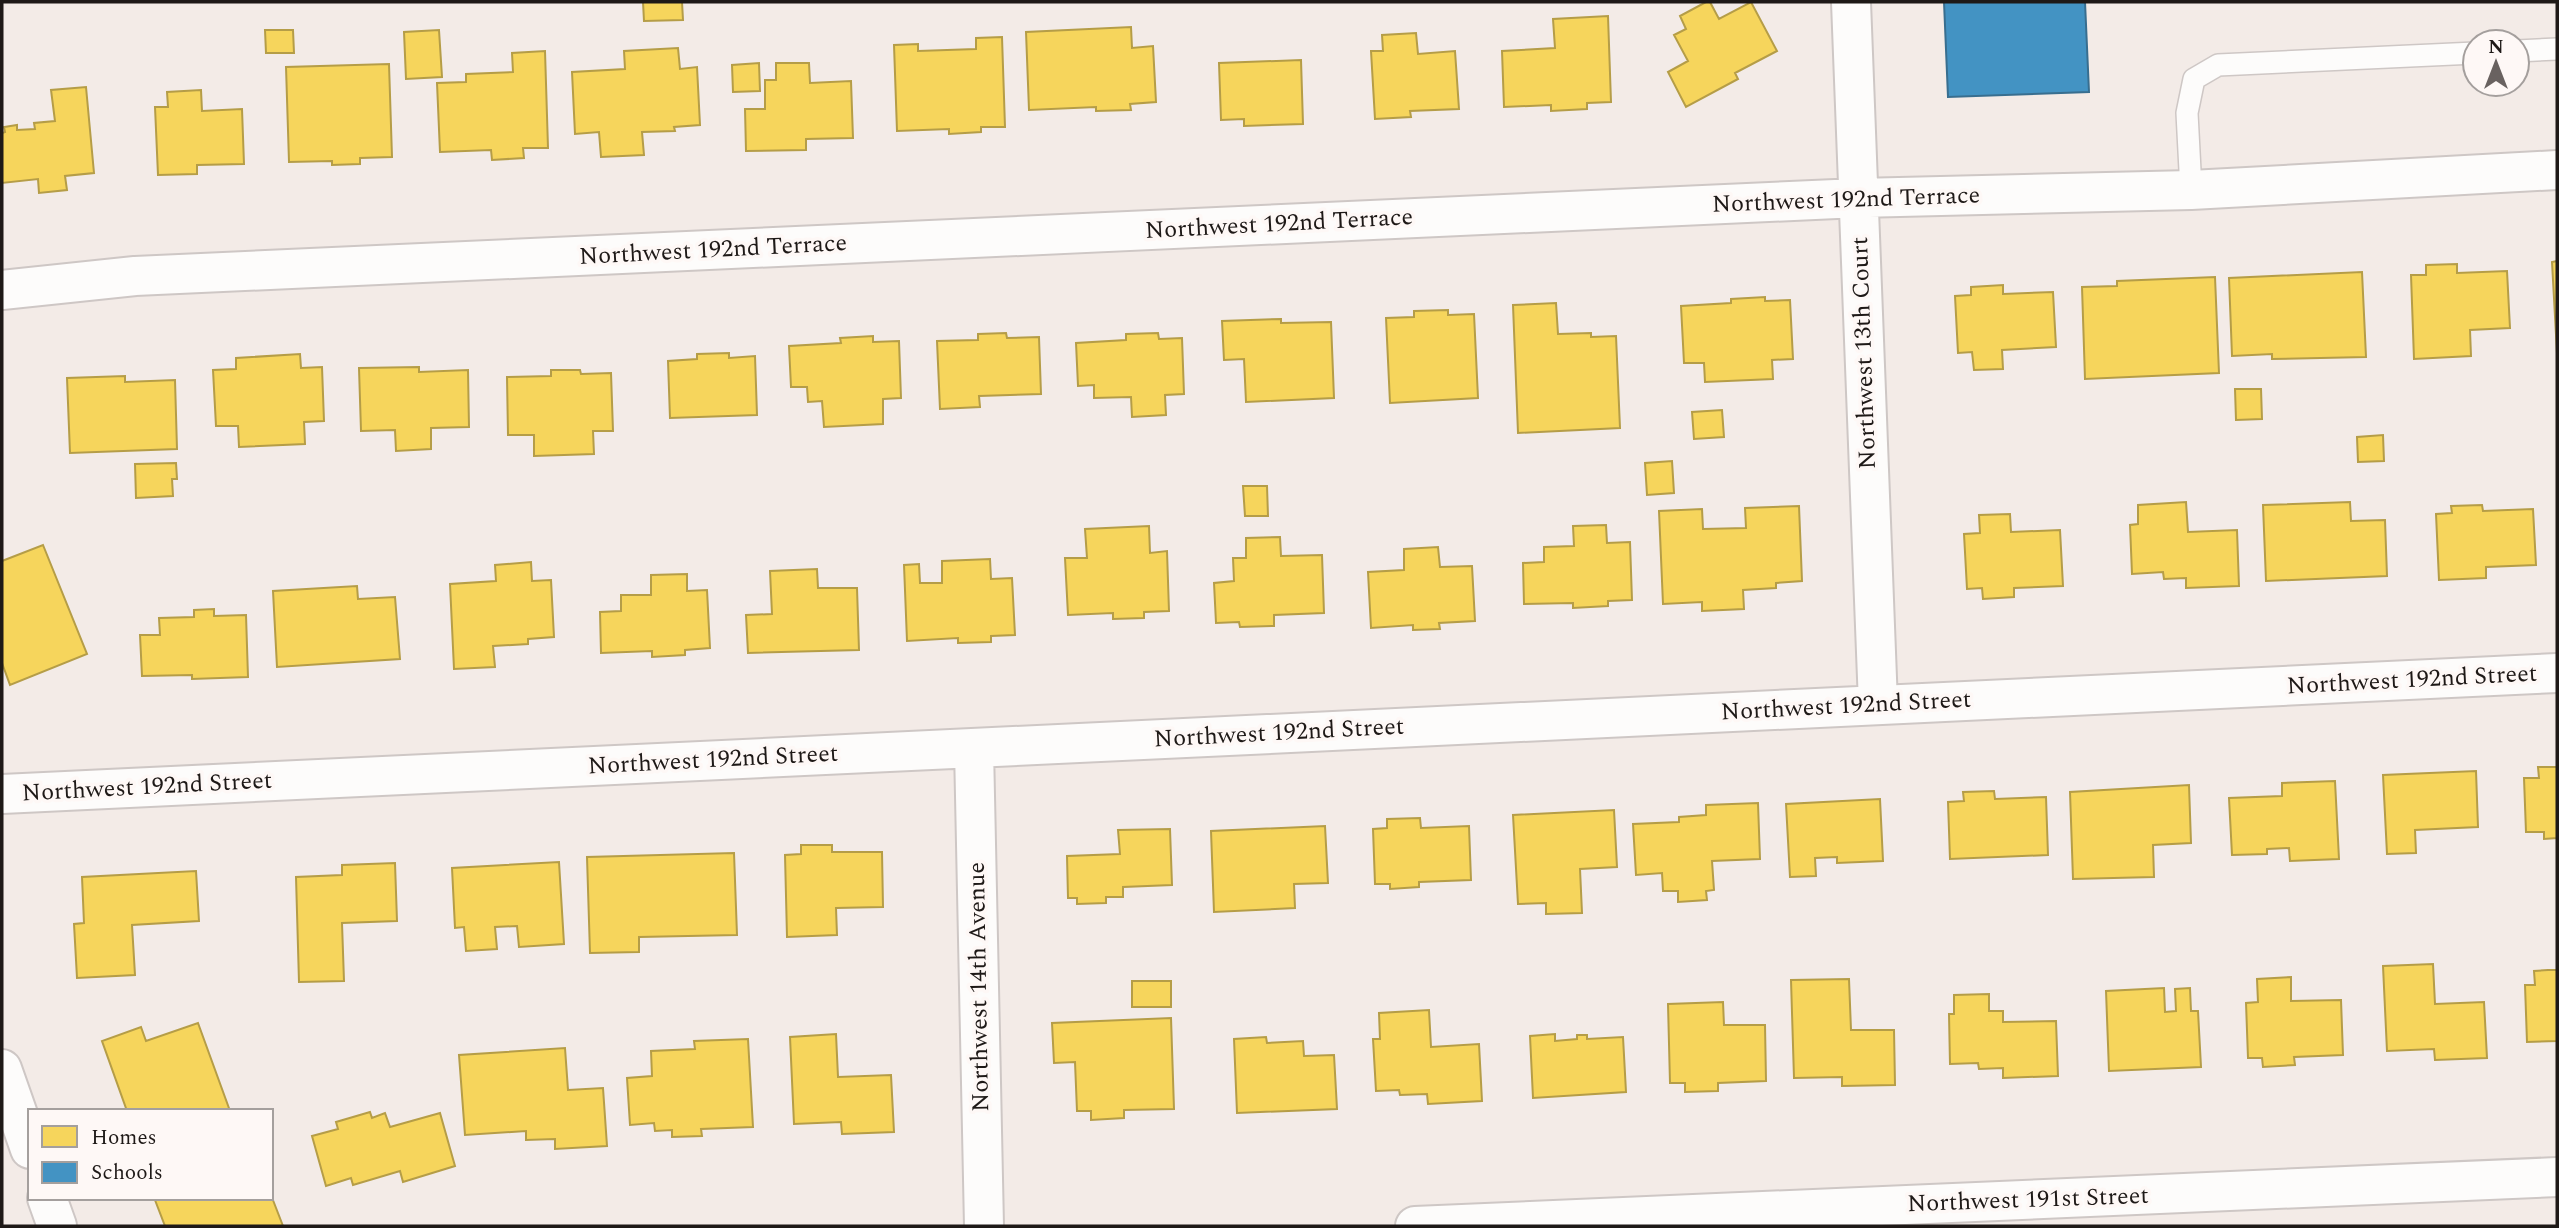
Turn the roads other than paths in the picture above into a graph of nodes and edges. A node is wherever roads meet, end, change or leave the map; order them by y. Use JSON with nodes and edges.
{"nodes":[{"id":1,"x":1852,"y":2,"type":"edge"},
{"id":2,"x":2557,"y":50,"type":"edge"},
{"id":3,"x":2531,"y":51,"type":"edge"},
{"id":4,"x":2461,"y":54,"type":"edge"},
{"id":5,"x":2557,"y":170,"type":"edge"},
{"id":6,"x":2192,"y":190,"type":"junction"},
{"id":7,"x":1858,"y":198,"type":"junction"},
{"id":8,"x":2,"y":290,"type":"edge"},
{"id":9,"x":2557,"y":673,"type":"edge"},
{"id":10,"x":1878,"y":704,"type":"junction"},
{"id":11,"x":974,"y":747,"type":"junction"},
{"id":12,"x":2,"y":794,"type":"edge"},
{"id":13,"x":2,"y":1069,"type":"edge"},
{"id":14,"x":28,"y":1143,"type":"edge"},
{"id":15,"x":2557,"y":1177,"type":"edge"},
{"id":16,"x":48,"y":1200,"type":"edge"},
{"id":17,"x":57,"y":1226,"type":"edge"},
{"id":18,"x":984,"y":1226,"type":"edge"},
{"id":19,"x":1415,"y":1226,"type":"edge"}],
"edges":[{"from":1,"to":7,"type":"street","name":"Northwest 13th Court"},
{"from":2,"to":3,"type":"lane"},
{"from":4,"to":6,"type":"lane"},
{"from":5,"to":6,"type":"street","name":"Northwest 192nd Terrace"},
{"from":6,"to":7,"type":"street","name":"Northwest 192nd Terrace"},
{"from":7,"to":8,"type":"street","name":"Northwest 192nd Terrace"},
{"from":7,"to":10,"type":"street","name":"Northwest 13th Court"},
{"from":9,"to":10,"type":"street","name":"Northwest 192nd Street"},
{"from":10,"to":11,"type":"street","name":"Northwest 192nd Street"},
{"from":11,"to":12,"type":"street","name":"Northwest 192nd Street"},
{"from":11,"to":18,"type":"street","name":"Northwest 14th Avenue"},
{"from":13,"to":14,"type":"street"},
{"from":15,"to":19,"type":"street","name":"Northwest 191st Street"},
{"from":16,"to":17,"type":"street"}]}
